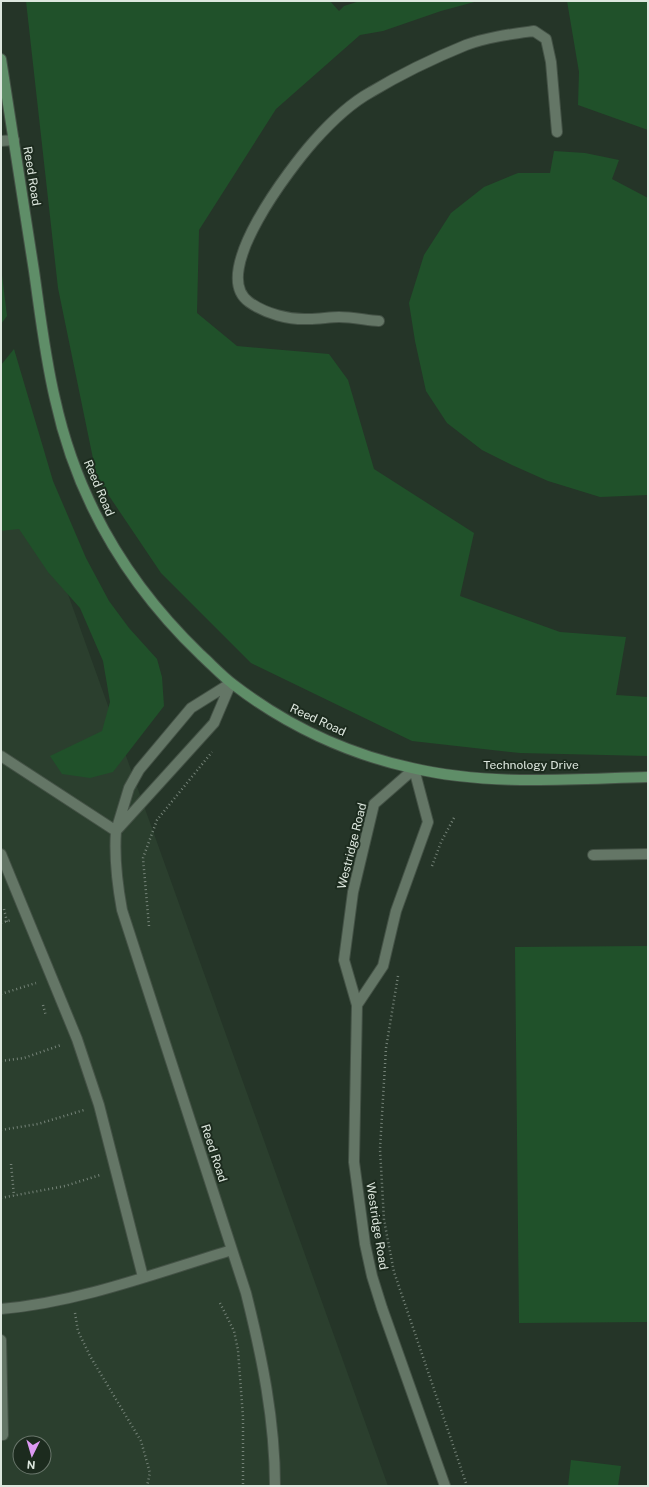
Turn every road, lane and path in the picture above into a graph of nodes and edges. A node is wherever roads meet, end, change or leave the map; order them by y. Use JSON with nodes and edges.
{"nodes":[{"id":1,"x":1,"y":59,"type":"edge"},
{"id":2,"x":557,"y":132,"type":"dead end"},
{"id":3,"x":14,"y":140,"type":"junction"},
{"id":4,"x":1,"y":141,"type":"edge"},
{"id":5,"x":378,"y":322,"type":"dead end"},
{"id":6,"x":231,"y":683,"type":"junction"},
{"id":7,"x":215,"y":747,"type":"dead end"},
{"id":8,"x":1,"y":756,"type":"edge"},
{"id":9,"x":414,"y":769,"type":"junction"},
{"id":10,"x":648,"y":777,"type":"edge"},
{"id":11,"x":455,"y":816,"type":"dead end"},
{"id":12,"x":116,"y":831,"type":"junction"},
{"id":13,"x":1,"y":854,"type":"edge"},
{"id":14,"x":648,"y":854,"type":"edge"},
{"id":15,"x":593,"y":855,"type":"dead end"},
{"id":16,"x":430,"y":870,"type":"dead end"},
{"id":17,"x":149,"y":926,"type":"dead end"},
{"id":18,"x":399,"y":970,"type":"dead end"},
{"id":19,"x":52,"y":976,"type":"junction"},
{"id":20,"x":1,"y":994,"type":"edge"},
{"id":21,"x":357,"y":1005,"type":"junction"},
{"id":22,"x":77,"y":1039,"type":"junction"},
{"id":23,"x":1,"y":1061,"type":"edge"},
{"id":24,"x":99,"y":1106,"type":"junction"},
{"id":25,"x":1,"y":1130,"type":"edge"},
{"id":26,"x":11,"y":1164,"type":"dead end"},
{"id":27,"x":116,"y":1171,"type":"junction"},
{"id":28,"x":14,"y":1196,"type":"junction"},
{"id":29,"x":1,"y":1198,"type":"edge"},
{"id":30,"x":232,"y":1250,"type":"junction"},
{"id":31,"x":143,"y":1277,"type":"junction"},
{"id":32,"x":73,"y":1296,"type":"junction"},
{"id":33,"x":220,"y":1304,"type":"dead end"},
{"id":34,"x":1,"y":1308,"type":"edge"},
{"id":35,"x":1,"y":1340,"type":"edge"},
{"id":36,"x":1,"y":1369,"type":"edge"},
{"id":37,"x":1,"y":1435,"type":"edge"},
{"id":38,"x":147,"y":1486,"type":"edge"},
{"id":39,"x":243,"y":1486,"type":"edge"},
{"id":40,"x":275,"y":1486,"type":"edge"},
{"id":41,"x":445,"y":1486,"type":"edge"},
{"id":42,"x":467,"y":1486,"type":"edge"}],
"edges":[{"from":1,"to":3,"type":"street","name":"Reed Road"},
{"from":2,"to":5,"type":"street"},
{"from":3,"to":4,"type":"street"},
{"from":3,"to":6,"type":"street","name":"Reed Road"},
{"from":6,"to":9,"type":"street","name":"Reed Road"},
{"from":6,"to":12,"type":"street"},
{"from":6,"to":12,"type":"street","name":"Reed Road"},
{"from":7,"to":17,"type":"path"},
{"from":8,"to":12,"type":"street"},
{"from":9,"to":10,"type":"street","name":"Technology Drive"},
{"from":9,"to":21,"type":"street"},
{"from":9,"to":21,"type":"street","name":"Westridge Road"},
{"from":11,"to":16,"type":"path"},
{"from":12,"to":30,"type":"street","name":"Reed Road"},
{"from":13,"to":19,"type":"street"},
{"from":14,"to":15,"type":"street"},
{"from":18,"to":42,"type":"path"},
{"from":19,"to":20,"type":"path"},
{"from":19,"to":22,"type":"street"},
{"from":21,"to":41,"type":"street","name":"Westridge Road"},
{"from":22,"to":23,"type":"path"},
{"from":22,"to":24,"type":"street"},
{"from":24,"to":25,"type":"path"},
{"from":24,"to":27,"type":"street"},
{"from":26,"to":28,"type":"path"},
{"from":27,"to":28,"type":"path"},
{"from":27,"to":31,"type":"street"},
{"from":28,"to":29,"type":"path"},
{"from":30,"to":31,"type":"street"},
{"from":30,"to":40,"type":"street","name":"Reed Road"},
{"from":31,"to":32,"type":"street"},
{"from":32,"to":34,"type":"street"},
{"from":32,"to":38,"type":"path"},
{"from":33,"to":39,"type":"path"},
{"from":35,"to":36,"type":"street"},
{"from":36,"to":37,"type":"street"}]}
